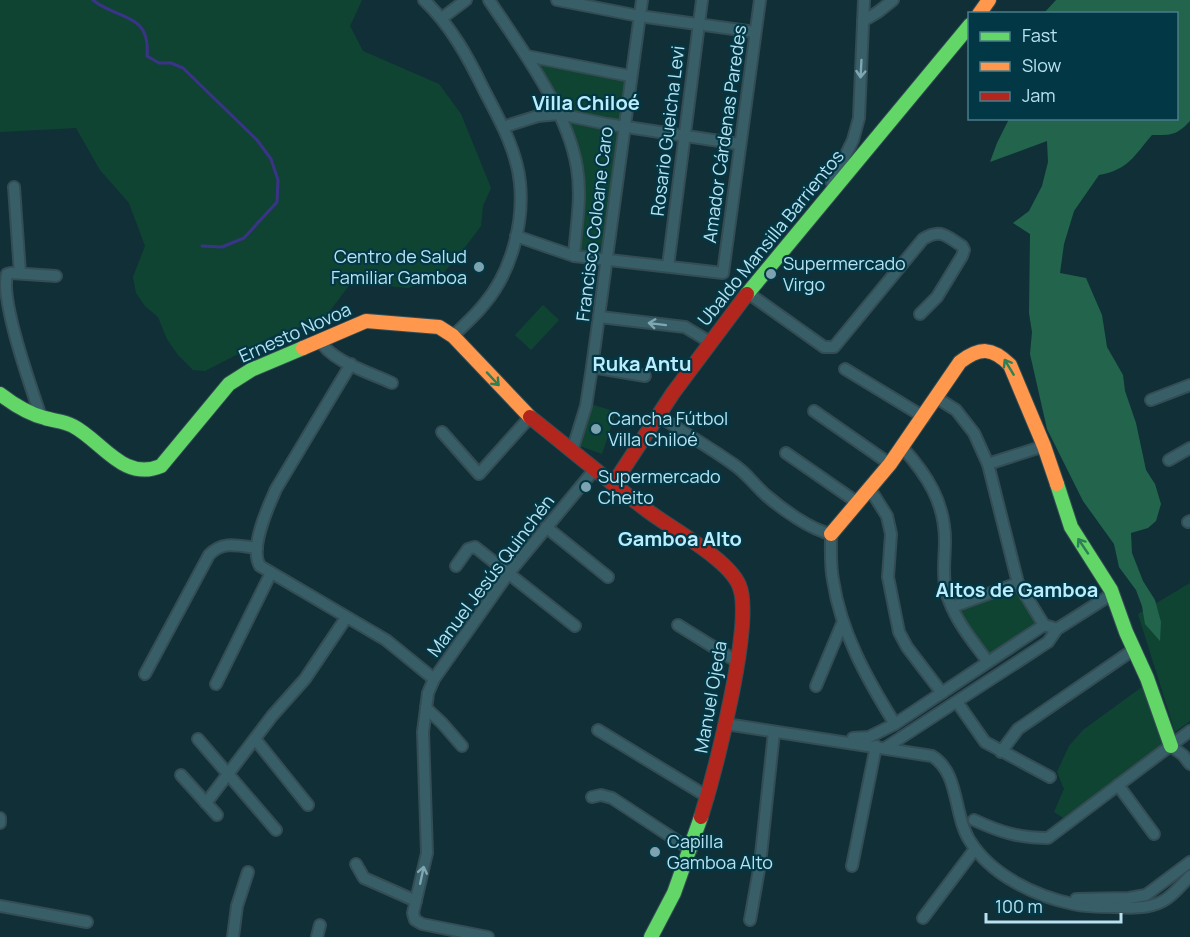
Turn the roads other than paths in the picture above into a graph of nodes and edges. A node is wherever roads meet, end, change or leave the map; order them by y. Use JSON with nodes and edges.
{"nodes":[{"id":1,"x":424,"y":0,"type":"edge"},
{"id":2,"x":466,"y":0,"type":"edge"},
{"id":3,"x":489,"y":0,"type":"edge"},
{"id":4,"x":557,"y":0,"type":"edge"},
{"id":5,"x":642,"y":0,"type":"edge"},
{"id":6,"x":702,"y":0,"type":"edge"},
{"id":7,"x":760,"y":0,"type":"edge"},
{"id":8,"x":864,"y":0,"type":"edge"},
{"id":9,"x":893,"y":0,"type":"edge"},
{"id":10,"x":639,"y":16,"type":"junction"},
{"id":11,"x":442,"y":18,"type":"junction"},
{"id":12,"x":863,"y":21,"type":"junction"},
{"id":13,"x":699,"y":25,"type":"junction"},
{"id":14,"x":968,"y":26,"type":"edge"},
{"id":15,"x":755,"y":32,"type":"junction"},
{"id":16,"x":527,"y":56,"type":"junction"},
{"id":17,"x":630,"y":76,"type":"junction"},
{"id":18,"x":560,"y":114,"type":"junction"},
{"id":19,"x":503,"y":127,"type":"junction"},
{"id":20,"x":624,"y":127,"type":"junction"},
{"id":21,"x":683,"y":137,"type":"junction"},
{"id":22,"x":739,"y":144,"type":"junction"},
{"id":23,"x":14,"y":187,"type":"dead end"},
{"id":24,"x":823,"y":201,"type":"junction"},
{"id":25,"x":516,"y":236,"type":"junction"},
{"id":26,"x":574,"y":256,"type":"junction"},
{"id":27,"x":606,"y":260,"type":"junction"},
{"id":28,"x":668,"y":266,"type":"junction"},
{"id":29,"x":20,"y":273,"type":"junction"},
{"id":30,"x":56,"y":276,"type":"dead end"},
{"id":31,"x":748,"y":293,"type":"junction"},
{"id":32,"x":920,"y":314,"type":"dead end"},
{"id":33,"x":600,"y":317,"type":"junction"},
{"id":34,"x":453,"y":336,"type":"junction"},
{"id":35,"x":320,"y":340,"type":"junction"},
{"id":36,"x":710,"y":342,"type":"junction"},
{"id":37,"x":351,"y":364,"type":"junction"},
{"id":38,"x":592,"y":368,"type":"junction"},
{"id":39,"x":845,"y":369,"type":"dead end"},
{"id":40,"x":645,"y":376,"type":"dead end"},
{"id":41,"x":392,"y":383,"type":"dead end"},
{"id":42,"x":1190,"y":385,"type":"edge"},
{"id":43,"x":0,"y":394,"type":"edge"},
{"id":44,"x":937,"y":398,"type":"junction"},
{"id":45,"x":1151,"y":400,"type":"dead end"},
{"id":46,"x":813,"y":411,"type":"dead end"},
{"id":47,"x":659,"y":416,"type":"junction"},
{"id":48,"x":41,"y":417,"type":"junction"},
{"id":49,"x":530,"y":417,"type":"junction"},
{"id":50,"x":924,"y":417,"type":"junction"},
{"id":51,"x":442,"y":432,"type":"dead end"},
{"id":52,"x":1044,"y":446,"type":"junction"},
{"id":53,"x":902,"y":447,"type":"junction"},
{"id":54,"x":1190,"y":448,"type":"edge"},
{"id":55,"x":572,"y":451,"type":"junction"},
{"id":56,"x":786,"y":453,"type":"dead end"},
{"id":57,"x":630,"y":458,"type":"junction"},
{"id":58,"x":1169,"y":460,"type":"dead end"},
{"id":59,"x":890,"y":464,"type":"junction"},
{"id":60,"x":988,"y":464,"type":"junction"},
{"id":61,"x":595,"y":469,"type":"junction"},
{"id":62,"x":614,"y":483,"type":"junction"},
{"id":63,"x":870,"y":489,"type":"junction"},
{"id":64,"x":637,"y":501,"type":"junction"},
{"id":65,"x":858,"y":503,"type":"junction"},
{"id":66,"x":546,"y":527,"type":"junction"},
{"id":67,"x":831,"y":534,"type":"junction"},
{"id":68,"x":257,"y":548,"type":"junction"},
{"id":69,"x":456,"y":566,"type":"dead end"},
{"id":70,"x":272,"y":573,"type":"junction"},
{"id":71,"x":508,"y":574,"type":"junction"},
{"id":72,"x":608,"y":578,"type":"dead end"},
{"id":73,"x":1017,"y":583,"type":"junction"},
{"id":74,"x":1113,"y":596,"type":"junction"},
{"id":75,"x":952,"y":607,"type":"junction"},
{"id":76,"x":346,"y":618,"type":"junction"},
{"id":77,"x":842,"y":624,"type":"junction"},
{"id":78,"x":678,"y":625,"type":"dead end"},
{"id":79,"x":1044,"y":625,"type":"junction"},
{"id":80,"x":574,"y":626,"type":"dead end"},
{"id":81,"x":1057,"y":629,"type":"junction"},
{"id":82,"x":1133,"y":650,"type":"junction"},
{"id":83,"x":736,"y":661,"type":"junction"},
{"id":84,"x":988,"y":662,"type":"junction"},
{"id":85,"x":145,"y":674,"type":"dead end"},
{"id":86,"x":434,"y":679,"type":"junction"},
{"id":87,"x":216,"y":684,"type":"dead end"},
{"id":88,"x":816,"y":686,"type":"dead end"},
{"id":89,"x":942,"y":693,"type":"junction"},
{"id":90,"x":957,"y":702,"type":"junction"},
{"id":91,"x":426,"y":708,"type":"junction"},
{"id":92,"x":726,"y":724,"type":"junction"},
{"id":93,"x":895,"y":724,"type":"junction"},
{"id":94,"x":598,"y":730,"type":"dead end"},
{"id":95,"x":1190,"y":731,"type":"edge"},
{"id":96,"x":774,"y":732,"type":"junction"},
{"id":97,"x":198,"y":739,"type":"dead end"},
{"id":98,"x":255,"y":739,"type":"junction"},
{"id":99,"x":831,"y":740,"type":"junction"},
{"id":100,"x":462,"y":746,"type":"dead end"},
{"id":101,"x":1171,"y":746,"type":"junction"},
{"id":102,"x":880,"y":747,"type":"junction"},
{"id":103,"x":1001,"y":752,"type":"junction"},
{"id":104,"x":1190,"y":764,"type":"edge"},
{"id":105,"x":228,"y":772,"type":"junction"},
{"id":106,"x":181,"y":775,"type":"dead end"},
{"id":107,"x":1050,"y":777,"type":"dead end"},
{"id":108,"x":1118,"y":785,"type":"junction"},
{"id":109,"x":592,"y":797,"type":"dead end"},
{"id":110,"x":708,"y":797,"type":"junction"},
{"id":111,"x":206,"y":803,"type":"junction"},
{"id":112,"x":308,"y":805,"type":"dead end"},
{"id":113,"x":217,"y":815,"type":"dead end"},
{"id":114,"x":0,"y":818,"type":"edge"},
{"id":115,"x":974,"y":820,"type":"dead end"},
{"id":116,"x":0,"y":824,"type":"edge"},
{"id":117,"x":276,"y":830,"type":"dead end"},
{"id":118,"x":1154,"y":834,"type":"dead end"},
{"id":119,"x":975,"y":849,"type":"junction"},
{"id":120,"x":691,"y":850,"type":"junction"},
{"id":121,"x":1190,"y":862,"type":"edge"},
{"id":122,"x":356,"y":864,"type":"dead end"},
{"id":123,"x":852,"y":866,"type":"dead end"},
{"id":124,"x":248,"y":872,"type":"dead end"},
{"id":125,"x":1190,"y":876,"type":"edge"},
{"id":126,"x":1049,"y":892,"type":"dead end"},
{"id":127,"x":416,"y":902,"type":"junction"},
{"id":128,"x":0,"y":906,"type":"edge"},
{"id":129,"x":923,"y":918,"type":"dead end"},
{"id":130,"x":750,"y":920,"type":"dead end"},
{"id":131,"x":87,"y":922,"type":"dead end"},
{"id":132,"x":320,"y":924,"type":"dead end"},
{"id":133,"x":233,"y":937,"type":"edge"},
{"id":134,"x":317,"y":937,"type":"edge"},
{"id":135,"x":488,"y":937,"type":"edge"},
{"id":136,"x":651,"y":937,"type":"edge"}],
"edges":[{"from":1,"to":11,"type":"street"},
{"from":2,"to":11,"type":"street"},
{"from":3,"to":16,"type":"street"},
{"from":4,"to":10,"type":"street"},
{"from":5,"to":10,"type":"street","name":"Francisco Coloane Caro"},
{"from":6,"to":13,"type":"street","name":"Rosario Gueicha Levi"},
{"from":7,"to":15,"type":"street","name":"Amador Cárdenas Paredes"},
{"from":8,"to":12,"type":"street"},
{"from":9,"to":12,"type":"street"},
{"from":10,"to":13,"type":"street"},
{"from":10,"to":17,"type":"street","name":"Francisco Coloane Caro"},
{"from":11,"to":19,"type":"street"},
{"from":12,"to":24,"type":"street","one_way":true},
{"from":13,"to":15,"type":"street"},
{"from":13,"to":21,"type":"street","name":"Rosario Gueicha Levi"},
{"from":14,"to":24,"type":"street","name":"Ubaldo Mansilla Barrientos"},
{"from":15,"to":22,"type":"street","name":"Amador Cárdenas Paredes"},
{"from":16,"to":17,"type":"street"},
{"from":16,"to":18,"type":"street"},
{"from":17,"to":20,"type":"street","name":"Francisco Coloane Caro"},
{"from":18,"to":19,"type":"street"},
{"from":18,"to":20,"type":"street"},
{"from":18,"to":26,"type":"street"},
{"from":19,"to":25,"type":"street"},
{"from":20,"to":21,"type":"street"},
{"from":20,"to":27,"type":"street","name":"Francisco Coloane Caro"},
{"from":21,"to":22,"type":"street"},
{"from":21,"to":28,"type":"street","name":"Rosario Gueicha Levi"},
{"from":22,"to":28,"type":"street","name":"Amador Cárdenas Paredes"},
{"from":23,"to":29,"type":"street"},
{"from":24,"to":31,"type":"street","name":"Ubaldo Mansilla Barrientos"},
{"from":25,"to":26,"type":"street"},
{"from":25,"to":34,"type":"street"},
{"from":26,"to":27,"type":"street"},
{"from":27,"to":28,"type":"street"},
{"from":27,"to":33,"type":"street","name":"Francisco Coloane Caro"},
{"from":29,"to":30,"type":"street"},
{"from":29,"to":48,"type":"street"},
{"from":31,"to":32,"type":"street"},
{"from":31,"to":36,"type":"street","name":"Ubaldo Mansilla Barrientos"},
{"from":36,"to":33,"type":"street","one_way":true},
{"from":33,"to":38,"type":"street","name":"Francisco Coloane Caro"},
{"from":34,"to":35,"type":"street","name":"Ernesto Novoa"},
{"from":34,"to":49,"type":"street","name":"Ernesto Novoa","one_way":true},
{"from":35,"to":37,"type":"street"},
{"from":35,"to":48,"type":"street","name":"Ernesto Novoa"},
{"from":36,"to":47,"type":"street","name":"Ubaldo Mansilla Barrientos"},
{"from":37,"to":41,"type":"street"},
{"from":37,"to":68,"type":"street"},
{"from":38,"to":40,"type":"street"},
{"from":38,"to":55,"type":"street","name":"Francisco Coloane Caro"},
{"from":39,"to":50,"type":"street"},
{"from":42,"to":45,"type":"street"},
{"from":43,"to":48,"type":"street","name":"Ernesto Novoa"},
{"from":44,"to":50,"type":"street"},
{"from":52,"to":44,"type":"street","one_way":true},
{"from":44,"to":60,"type":"street"},
{"from":46,"to":59,"type":"street"},
{"from":47,"to":57,"type":"street","name":"Ubaldo Mansilla Barrientos"},
{"from":47,"to":67,"type":"street"},
{"from":49,"to":51,"type":"street"},
{"from":49,"to":55,"type":"street","name":"Ernesto Novoa"},
{"from":50,"to":53,"type":"street"},
{"from":52,"to":60,"type":"street"},
{"from":74,"to":52,"type":"street","one_way":true},
{"from":53,"to":59,"type":"street"},
{"from":53,"to":75,"type":"street"},
{"from":54,"to":58,"type":"street"},
{"from":55,"to":61,"type":"street","name":"Ernesto Novoa"},
{"from":56,"to":65,"type":"street"},
{"from":57,"to":61,"type":"street"},
{"from":57,"to":62,"type":"street","name":"Ubaldo Mansilla Barrientos"},
{"from":57,"to":64,"type":"street"},
{"from":59,"to":63,"type":"street"},
{"from":60,"to":73,"type":"street"},
{"from":61,"to":62,"type":"street","name":"Ernesto Novoa"},
{"from":61,"to":66,"type":"street","name":"Manuel Jesús Quinchén"},
{"from":62,"to":64,"type":"street","name":"Ernesto Novoa"},
{"from":63,"to":65,"type":"street"},
{"from":63,"to":89,"type":"street"},
{"from":64,"to":83,"type":"street","name":"Manuel Ojeda"},
{"from":65,"to":67,"type":"street"},
{"from":66,"to":71,"type":"street","name":"Manuel Jesús Quinchén"},
{"from":66,"to":72,"type":"street"},
{"from":67,"to":77,"type":"street"},
{"from":68,"to":70,"type":"street"},
{"from":68,"to":85,"type":"street"},
{"from":69,"to":71,"type":"street"},
{"from":70,"to":76,"type":"street"},
{"from":70,"to":87,"type":"street"},
{"from":71,"to":80,"type":"street"},
{"from":71,"to":86,"type":"street","name":"Manuel Jesús Quinchén"},
{"from":73,"to":75,"type":"street"},
{"from":73,"to":79,"type":"street"},
{"from":74,"to":81,"type":"street"},
{"from":74,"to":82,"type":"street"},
{"from":75,"to":84,"type":"street"},
{"from":76,"to":86,"type":"street"},
{"from":76,"to":98,"type":"street"},
{"from":77,"to":88,"type":"street"},
{"from":77,"to":93,"type":"street"},
{"from":78,"to":83,"type":"street"},
{"from":79,"to":81,"type":"street"},
{"from":79,"to":84,"type":"street"},
{"from":81,"to":90,"type":"street"},
{"from":82,"to":101,"type":"street"},
{"from":82,"to":103,"type":"street"},
{"from":83,"to":92,"type":"street","name":"Manuel Ojeda"},
{"from":84,"to":89,"type":"street"},
{"from":86,"to":91,"type":"street","name":"Manuel Jesús Quinchén"},
{"from":89,"to":93,"type":"street"},
{"from":90,"to":102,"type":"street"},
{"from":90,"to":103,"type":"street"},
{"from":91,"to":100,"type":"street"},
{"from":127,"to":91,"type":"street","name":"Manuel Jesús Quinchén","one_way":true},
{"from":92,"to":96,"type":"street"},
{"from":92,"to":110,"type":"street","name":"Manuel Ojeda"},
{"from":93,"to":99,"type":"street"},
{"from":94,"to":110,"type":"street"},
{"from":95,"to":101,"type":"street"},
{"from":96,"to":99,"type":"street"},
{"from":96,"to":130,"type":"street"},
{"from":97,"to":105,"type":"street"},
{"from":98,"to":105,"type":"street"},
{"from":98,"to":112,"type":"street"},
{"from":99,"to":102,"type":"street"},
{"from":101,"to":104,"type":"street"},
{"from":101,"to":108,"type":"street"},
{"from":102,"to":119,"type":"street"},
{"from":102,"to":123,"type":"street"},
{"from":103,"to":107,"type":"street"},
{"from":105,"to":111,"type":"street"},
{"from":105,"to":117,"type":"street"},
{"from":106,"to":111,"type":"street"},
{"from":108,"to":115,"type":"street"},
{"from":108,"to":118,"type":"street"},
{"from":109,"to":120,"type":"street"},
{"from":110,"to":120,"type":"street","name":"Manuel Ojeda"},
{"from":111,"to":113,"type":"street"},
{"from":114,"to":116,"type":"street"},
{"from":119,"to":125,"type":"street"},
{"from":119,"to":129,"type":"street"},
{"from":120,"to":136,"type":"street","name":"Manuel Ojeda"},
{"from":121,"to":126,"type":"street"},
{"from":122,"to":127,"type":"street"},
{"from":124,"to":133,"type":"street"},
{"from":127,"to":135,"type":"street"},
{"from":128,"to":131,"type":"street"},
{"from":132,"to":134,"type":"street"}]}
